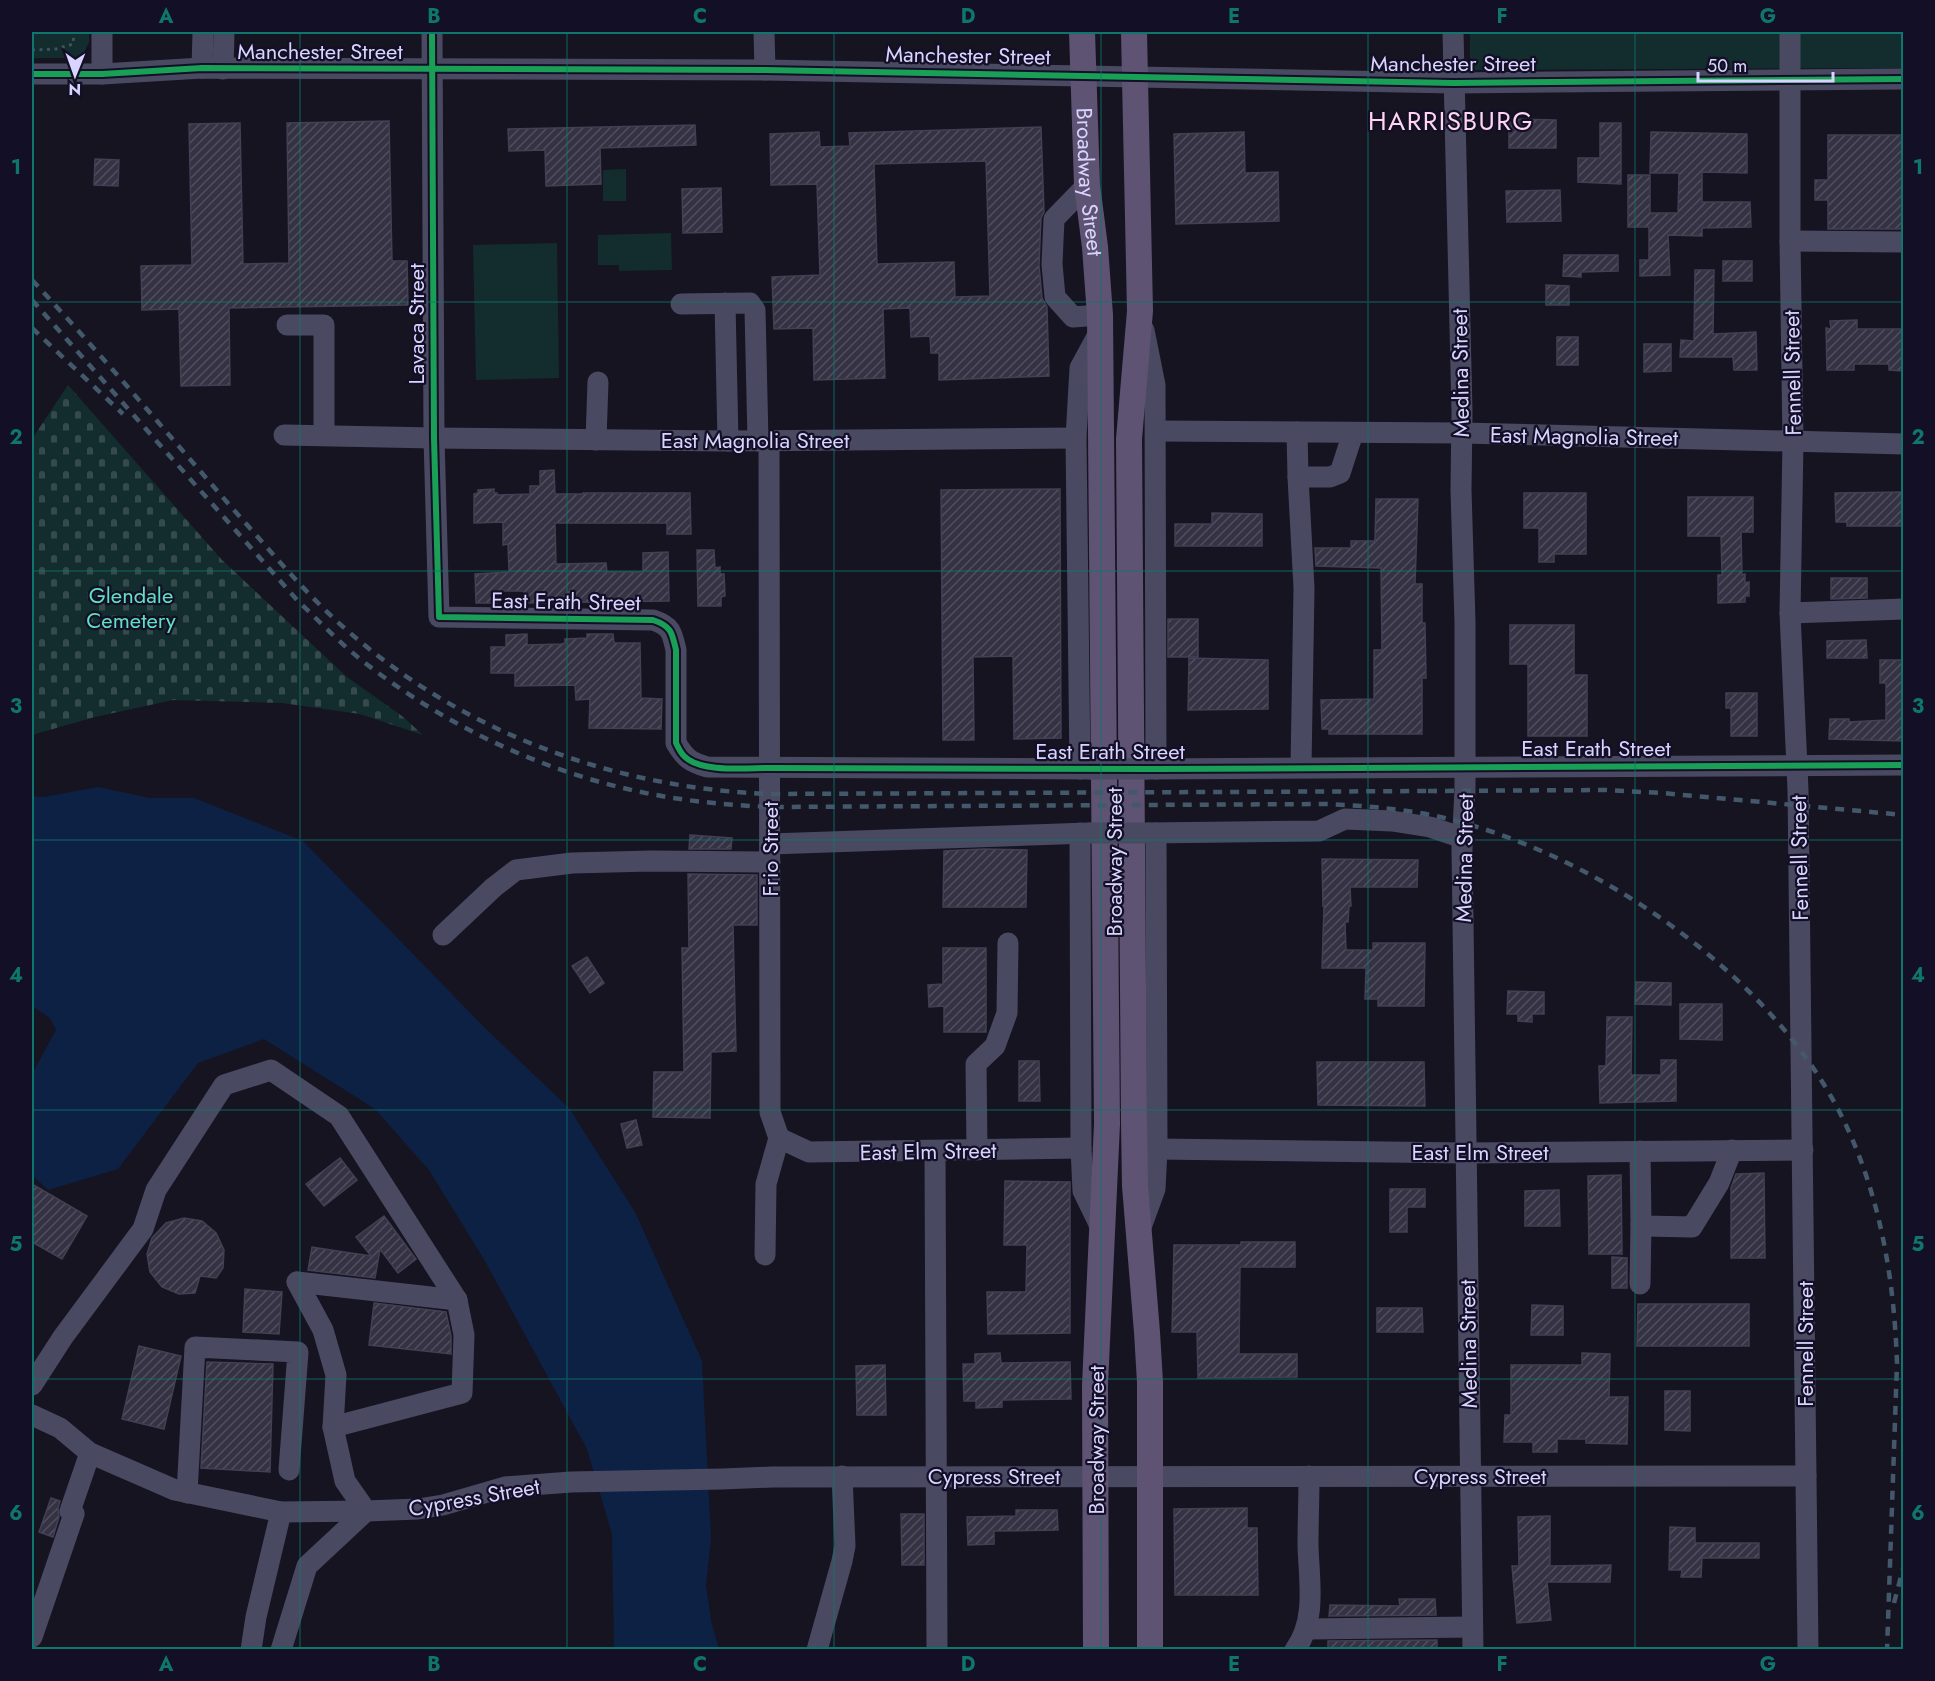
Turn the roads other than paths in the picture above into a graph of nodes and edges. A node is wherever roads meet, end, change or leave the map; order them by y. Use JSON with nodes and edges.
{"nodes":[{"id":1,"x":102,"y":32,"type":"edge"},
{"id":2,"x":203,"y":32,"type":"edge"},
{"id":3,"x":224,"y":32,"type":"edge"},
{"id":4,"x":432,"y":32,"type":"edge"},
{"id":5,"x":764,"y":32,"type":"edge"},
{"id":6,"x":1082,"y":32,"type":"edge"},
{"id":7,"x":1134,"y":32,"type":"edge"},
{"id":8,"x":1453,"y":32,"type":"edge"},
{"id":9,"x":1790,"y":32,"type":"edge"},
{"id":10,"x":202,"y":68,"type":"junction"},
{"id":11,"x":223,"y":69,"type":"junction"},
{"id":12,"x":433,"y":69,"type":"junction"},
{"id":13,"x":765,"y":70,"type":"junction"},
{"id":14,"x":32,"y":74,"type":"edge"},
{"id":15,"x":102,"y":74,"type":"junction"},
{"id":16,"x":1083,"y":75,"type":"junction"},
{"id":17,"x":1134,"y":76,"type":"junction"},
{"id":18,"x":1790,"y":79,"type":"junction"},
{"id":19,"x":1904,"y":79,"type":"edge"},
{"id":20,"x":1453,"y":83,"type":"junction"},
{"id":21,"x":1087,"y":185,"type":"junction"},
{"id":22,"x":1790,"y":241,"type":"junction"},
{"id":23,"x":1904,"y":242,"type":"edge"},
{"id":24,"x":725,"y":303,"type":"junction"},
{"id":25,"x":681,"y":304,"type":"dead end"},
{"id":26,"x":1140,"y":311,"type":"junction"},
{"id":27,"x":1100,"y":323,"type":"junction"},
{"id":28,"x":287,"y":325,"type":"dead end"},
{"id":29,"x":598,"y":382,"type":"dead end"},
{"id":30,"x":1156,"y":431,"type":"junction"},
{"id":31,"x":1297,"y":432,"type":"junction"},
{"id":32,"x":1353,"y":433,"type":"junction"},
{"id":33,"x":1462,"y":433,"type":"junction"},
{"id":34,"x":284,"y":435,"type":"dead end"},
{"id":35,"x":324,"y":435,"type":"junction"},
{"id":36,"x":435,"y":438,"type":"junction"},
{"id":37,"x":1076,"y":438,"type":"junction"},
{"id":38,"x":596,"y":440,"type":"junction"},
{"id":39,"x":728,"y":441,"type":"junction"},
{"id":40,"x":763,"y":441,"type":"junction"},
{"id":41,"x":1794,"y":442,"type":"junction"},
{"id":42,"x":1904,"y":444,"type":"edge"},
{"id":43,"x":1298,"y":477,"type":"junction"},
{"id":44,"x":1904,"y":609,"type":"edge"},
{"id":45,"x":1791,"y":614,"type":"junction"},
{"id":46,"x":439,"y":617,"type":"joint"},
{"id":47,"x":1798,"y":764,"type":"junction"},
{"id":48,"x":1904,"y":765,"type":"edge"},
{"id":49,"x":1301,"y":767,"type":"junction"},
{"id":50,"x":1465,"y":767,"type":"junction"},
{"id":51,"x":770,"y":768,"type":"junction"},
{"id":52,"x":1086,"y":769,"type":"junction"},
{"id":53,"x":1151,"y":769,"type":"junction"},
{"id":54,"x":1085,"y":833,"type":"junction"},
{"id":55,"x":1152,"y":833,"type":"junction"},
{"id":56,"x":1463,"y":838,"type":"junction"},
{"id":57,"x":770,"y":853,"type":"junction"},
{"id":58,"x":442,"y":935,"type":"dead end"},
{"id":59,"x":1008,"y":943,"type":"dead end"},
{"id":60,"x":779,"y":1138,"type":"junction"},
{"id":61,"x":1081,"y":1148,"type":"junction"},
{"id":62,"x":1157,"y":1149,"type":"junction"},
{"id":63,"x":977,"y":1150,"type":"junction"},
{"id":64,"x":1732,"y":1150,"type":"junction"},
{"id":65,"x":1803,"y":1150,"type":"junction"},
{"id":66,"x":935,"y":1151,"type":"junction"},
{"id":67,"x":1640,"y":1151,"type":"junction"},
{"id":68,"x":1465,"y":1153,"type":"junction"},
{"id":69,"x":1641,"y":1224,"type":"junction"},
{"id":70,"x":1103,"y":1231,"type":"junction"},
{"id":71,"x":1138,"y":1233,"type":"junction"},
{"id":72,"x":765,"y":1255,"type":"dead end"},
{"id":73,"x":1640,"y":1284,"type":"dead end"},
{"id":74,"x":457,"y":1300,"type":"junction"},
{"id":75,"x":32,"y":1385,"type":"edge"},
{"id":76,"x":32,"y":1415,"type":"edge"},
{"id":77,"x":333,"y":1427,"type":"junction"},
{"id":78,"x":90,"y":1453,"type":"junction"},
{"id":79,"x":289,"y":1470,"type":"dead end"},
{"id":80,"x":842,"y":1476,"type":"junction"},
{"id":81,"x":936,"y":1476,"type":"junction"},
{"id":82,"x":1095,"y":1476,"type":"junction"},
{"id":83,"x":1150,"y":1476,"type":"junction"},
{"id":84,"x":1309,"y":1476,"type":"junction"},
{"id":85,"x":1470,"y":1476,"type":"junction"},
{"id":86,"x":1806,"y":1476,"type":"junction"},
{"id":87,"x":187,"y":1493,"type":"junction"},
{"id":88,"x":366,"y":1511,"type":"junction"},
{"id":89,"x":281,"y":1512,"type":"junction"},
{"id":90,"x":1472,"y":1627,"type":"junction"},
{"id":91,"x":1306,"y":1629,"type":"junction"},
{"id":92,"x":32,"y":1637,"type":"edge"},
{"id":93,"x":251,"y":1650,"type":"edge"},
{"id":94,"x":281,"y":1650,"type":"edge"},
{"id":95,"x":818,"y":1650,"type":"edge"},
{"id":96,"x":937,"y":1650,"type":"edge"},
{"id":97,"x":1096,"y":1650,"type":"edge"},
{"id":98,"x":1150,"y":1650,"type":"edge"},
{"id":99,"x":1295,"y":1650,"type":"edge"},
{"id":100,"x":1473,"y":1650,"type":"edge"},
{"id":101,"x":1808,"y":1650,"type":"edge"}],
"edges":[{"from":1,"to":15,"type":"street"},
{"from":2,"to":10,"type":"street"},
{"from":3,"to":11,"type":"street"},
{"from":4,"to":12,"type":"street","name":"Lavaca Street"},
{"from":5,"to":13,"type":"street"},
{"from":6,"to":16,"type":"main road","name":"Broadway Street"},
{"from":7,"to":17,"type":"main road","name":"Broadway Street"},
{"from":8,"to":20,"type":"street","name":"Medina Street"},
{"from":9,"to":18,"type":"street","name":"Fennell Street"},
{"from":10,"to":11,"type":"street","name":"Manchester Street"},
{"from":10,"to":15,"type":"street","name":"Manchester Street"},
{"from":11,"to":12,"type":"street","name":"Manchester Street"},
{"from":12,"to":13,"type":"street","name":"Manchester Street"},
{"from":12,"to":36,"type":"street","name":"Lavaca Street"},
{"from":13,"to":16,"type":"street","name":"Manchester Street"},
{"from":14,"to":15,"type":"street","name":"Manchester Street"},
{"from":16,"to":17,"type":"street","name":"Manchester Street"},
{"from":16,"to":21,"type":"main road","name":"Broadway Street"},
{"from":17,"to":20,"type":"street","name":"Manchester Street"},
{"from":17,"to":26,"type":"main road","name":"Broadway Street"},
{"from":18,"to":19,"type":"street","name":"Manchester Street"},
{"from":18,"to":20,"type":"street","name":"Manchester Street"},
{"from":18,"to":22,"type":"street","name":"Fennell Street"},
{"from":20,"to":33,"type":"street","name":"Medina Street"},
{"from":21,"to":27,"type":"main road","name":"Broadway Street"},
{"from":21,"to":27,"type":"street"},
{"from":22,"to":23,"type":"street"},
{"from":22,"to":41,"type":"street","name":"Fennell Street"},
{"from":24,"to":25,"type":"street"},
{"from":24,"to":39,"type":"street"},
{"from":24,"to":40,"type":"street","name":"Frio Street"},
{"from":26,"to":30,"type":"street","name":"Broadway Street"},
{"from":26,"to":71,"type":"main road","name":"Broadway Street"},
{"from":27,"to":37,"type":"street","name":"Broadway Street"},
{"from":27,"to":70,"type":"main road","name":"Broadway Street"},
{"from":28,"to":35,"type":"street"},
{"from":29,"to":38,"type":"street"},
{"from":30,"to":31,"type":"street","name":"East Magnolia Street"},
{"from":30,"to":53,"type":"street","name":"Broadway Street"},
{"from":31,"to":32,"type":"street","name":"East Magnolia Street"},
{"from":31,"to":43,"type":"street"},
{"from":32,"to":33,"type":"street","name":"East Magnolia Street"},
{"from":32,"to":43,"type":"street"},
{"from":33,"to":41,"type":"street","name":"East Magnolia Street"},
{"from":33,"to":50,"type":"street","name":"Medina Street"},
{"from":34,"to":35,"type":"street","name":"East Magnolia Street"},
{"from":35,"to":36,"type":"street","name":"East Magnolia Street"},
{"from":36,"to":38,"type":"street","name":"East Magnolia Street"},
{"from":36,"to":46,"type":"street","name":"Lavaca Street"},
{"from":37,"to":40,"type":"street","name":"East Magnolia Street"},
{"from":37,"to":52,"type":"street","name":"Broadway Street"},
{"from":38,"to":39,"type":"street","name":"East Magnolia Street"},
{"from":39,"to":40,"type":"street","name":"East Magnolia Street"},
{"from":40,"to":51,"type":"street","name":"Frio Street"},
{"from":41,"to":42,"type":"street","name":"East Magnolia Street"},
{"from":41,"to":45,"type":"street","name":"Fennell Street"},
{"from":43,"to":49,"type":"street"},
{"from":44,"to":45,"type":"street"},
{"from":45,"to":47,"type":"street","name":"Fennell Street"},
{"from":46,"to":51,"type":"street","name":"East Erath Street"},
{"from":47,"to":48,"type":"street","name":"East Erath Street"},
{"from":47,"to":50,"type":"street","name":"East Erath Street"},
{"from":47,"to":65,"type":"street","name":"Fennell Street"},
{"from":49,"to":50,"type":"street","name":"East Erath Street"},
{"from":49,"to":53,"type":"street","name":"East Erath Street"},
{"from":50,"to":56,"type":"street","name":"Medina Street"},
{"from":51,"to":52,"type":"street","name":"East Erath Street"},
{"from":51,"to":57,"type":"street","name":"Frio Street"},
{"from":52,"to":53,"type":"street","name":"East Erath Street","bridge":true},
{"from":54,"to":55,"type":"street","bridge":true},
{"from":54,"to":57,"type":"street"},
{"from":54,"to":61,"type":"street","name":"Broadway Street"},
{"from":55,"to":56,"type":"street"},
{"from":55,"to":62,"type":"street","name":"Broadway Street"},
{"from":56,"to":68,"type":"street","name":"Medina Street"},
{"from":57,"to":58,"type":"street"},
{"from":57,"to":60,"type":"street","name":"Frio Street"},
{"from":59,"to":63,"type":"street"},
{"from":60,"to":66,"type":"street","name":"East Elm Street"},
{"from":60,"to":72,"type":"street"},
{"from":61,"to":63,"type":"street","name":"East Elm Street"},
{"from":61,"to":70,"type":"street","name":"Broadway Street"},
{"from":62,"to":68,"type":"street","name":"East Elm Street"},
{"from":62,"to":71,"type":"street","name":"Broadway Street"},
{"from":63,"to":66,"type":"street","name":"East Elm Street"},
{"from":64,"to":65,"type":"street","name":"East Elm Street"},
{"from":64,"to":67,"type":"street","name":"East Elm Street"},
{"from":64,"to":69,"type":"street"},
{"from":65,"to":86,"type":"street","name":"Fennell Street"},
{"from":66,"to":81,"type":"street"},
{"from":67,"to":68,"type":"street","name":"East Elm Street"},
{"from":67,"to":69,"type":"street"},
{"from":68,"to":85,"type":"street","name":"Medina Street"},
{"from":69,"to":73,"type":"street"},
{"from":70,"to":82,"type":"main road","name":"Broadway Street"},
{"from":71,"to":83,"type":"main road","name":"Broadway Street"},
{"from":74,"to":75,"type":"street"},
{"from":74,"to":77,"type":"street"},
{"from":74,"to":77,"type":"street"},
{"from":76,"to":78,"type":"street","name":"Cypress Street"},
{"from":77,"to":88,"type":"street"},
{"from":78,"to":87,"type":"street","name":"Cypress Street"},
{"from":78,"to":92,"type":"street"},
{"from":79,"to":87,"type":"street"},
{"from":80,"to":81,"type":"street","name":"Cypress Street"},
{"from":80,"to":88,"type":"street","name":"Cypress Street"},
{"from":80,"to":95,"type":"street"},
{"from":81,"to":82,"type":"street","name":"Cypress Street"},
{"from":81,"to":96,"type":"street"},
{"from":82,"to":83,"type":"street","name":"Cypress Street"},
{"from":82,"to":97,"type":"main road","name":"Broadway Street"},
{"from":83,"to":84,"type":"street","name":"Cypress Street"},
{"from":83,"to":98,"type":"main road","name":"Broadway Street"},
{"from":84,"to":85,"type":"street","name":"Cypress Street"},
{"from":84,"to":91,"type":"street"},
{"from":85,"to":86,"type":"street","name":"Cypress Street"},
{"from":85,"to":90,"type":"street","name":"Medina Street"},
{"from":86,"to":101,"type":"street","name":"Fennell Street"},
{"from":87,"to":89,"type":"street","name":"Cypress Street"},
{"from":88,"to":89,"type":"street","name":"Cypress Street"},
{"from":88,"to":94,"type":"street"},
{"from":89,"to":93,"type":"street"},
{"from":90,"to":91,"type":"street"},
{"from":90,"to":100,"type":"street","name":"Medina Street"},
{"from":91,"to":99,"type":"street"}]}
